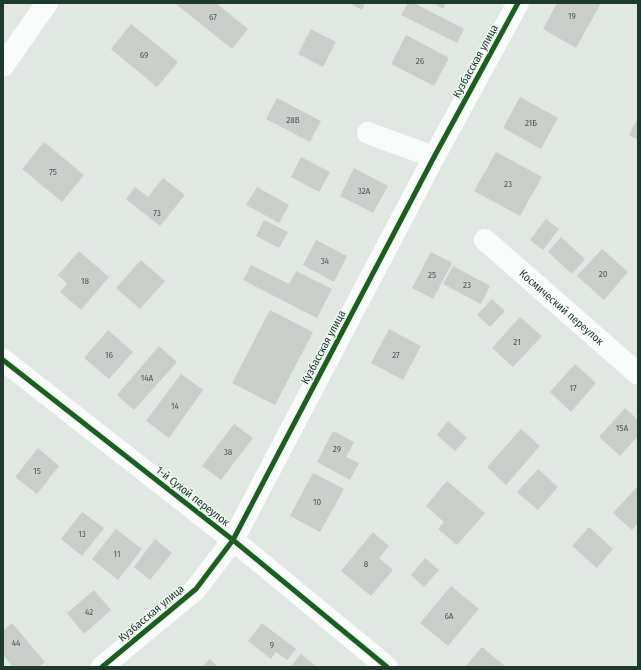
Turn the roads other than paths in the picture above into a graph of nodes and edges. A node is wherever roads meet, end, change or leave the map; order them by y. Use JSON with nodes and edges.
{"nodes":[{"id":1,"x":47,"y":3,"type":"edge"},
{"id":2,"x":518,"y":3,"type":"edge"},
{"id":3,"x":3,"y":66,"type":"edge"},
{"id":4,"x":368,"y":133,"type":"dead end"},
{"id":5,"x":434,"y":156,"type":"junction"},
{"id":6,"x":485,"y":240,"type":"dead end"},
{"id":7,"x":3,"y":360,"type":"edge"},
{"id":8,"x":638,"y":374,"type":"edge"},
{"id":9,"x":233,"y":540,"type":"junction"},
{"id":10,"x":102,"y":667,"type":"edge"},
{"id":11,"x":387,"y":667,"type":"edge"}],
"edges":[{"from":1,"to":3,"type":"street"},
{"from":2,"to":5,"type":"street","name":"Кузбасская улица"},
{"from":4,"to":5,"type":"street"},
{"from":5,"to":9,"type":"street","name":"Кузбасская улица"},
{"from":6,"to":8,"type":"street","name":"Космический переулок"},
{"from":7,"to":9,"type":"street","name":"1-й Сухой переулок"},
{"from":9,"to":10,"type":"street","name":"Кузбасская улица"},
{"from":9,"to":11,"type":"street","name":"1-й Сухой переулок"}]}
